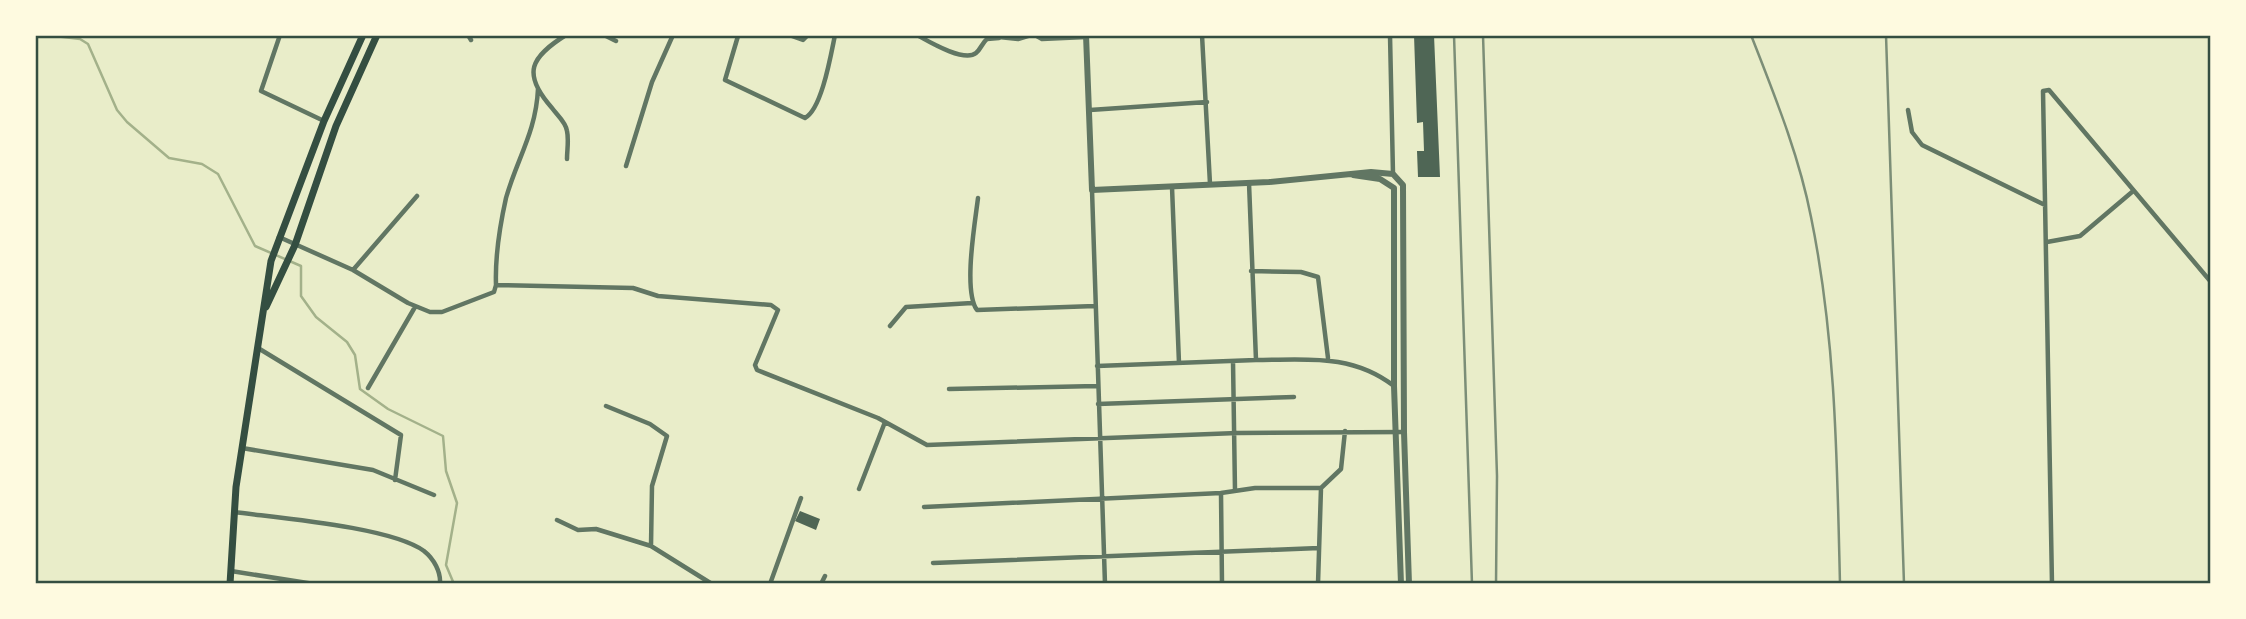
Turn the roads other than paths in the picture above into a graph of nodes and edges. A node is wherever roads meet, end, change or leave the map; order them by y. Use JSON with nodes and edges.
{"nodes":[{"id":1,"x":280,"y":35,"type":"edge"},
{"id":2,"x":363,"y":35,"type":"edge"},
{"id":3,"x":377,"y":35,"type":"edge"},
{"id":4,"x":566,"y":35,"type":"edge"},
{"id":5,"x":604,"y":35,"type":"edge"},
{"id":6,"x":673,"y":35,"type":"edge"},
{"id":7,"x":727,"y":35,"type":"edge"},
{"id":8,"x":739,"y":35,"type":"edge"},
{"id":9,"x":789,"y":35,"type":"edge"},
{"id":10,"x":808,"y":35,"type":"edge"},
{"id":11,"x":835,"y":35,"type":"edge"},
{"id":12,"x":917,"y":35,"type":"edge"},
{"id":13,"x":1033,"y":35,"type":"edge"},
{"id":14,"x":1202,"y":35,"type":"edge"},
{"id":15,"x":1390,"y":35,"type":"edge"},
{"id":16,"x":999,"y":36,"type":"edge"},
{"id":17,"x":1086,"y":36,"type":"edge"},
{"id":18,"x":1063,"y":37,"type":"edge"},
{"id":19,"x":616,"y":41,"type":"dead end"},
{"id":20,"x":538,"y":89,"type":"junction"},
{"id":21,"x":1207,"y":102,"type":"junction"},
{"id":22,"x":1090,"y":110,"type":"junction"},
{"id":23,"x":1908,"y":110,"type":"dead end"},
{"id":24,"x":324,"y":121,"type":"junction"},
{"id":25,"x":567,"y":159,"type":"dead end"},
{"id":26,"x":626,"y":166,"type":"dead end"},
{"id":27,"x":1393,"y":174,"type":"junction"},
{"id":28,"x":1353,"y":175,"type":"junction"},
{"id":29,"x":1248,"y":183,"type":"junction"},
{"id":30,"x":1210,"y":184,"type":"junction"},
{"id":31,"x":1172,"y":186,"type":"junction"},
{"id":32,"x":1092,"y":190,"type":"junction"},
{"id":33,"x":2132,"y":192,"type":"junction"},
{"id":34,"x":417,"y":196,"type":"dead end"},
{"id":35,"x":978,"y":198,"type":"dead end"},
{"id":36,"x":2045,"y":205,"type":"junction"},
{"id":37,"x":279,"y":239,"type":"junction"},
{"id":38,"x":2047,"y":242,"type":"junction"},
{"id":39,"x":293,"y":248,"type":"junction"},
{"id":40,"x":354,"y":270,"type":"junction"},
{"id":41,"x":1251,"y":271,"type":"junction"},
{"id":42,"x":2211,"y":282,"type":"edge"},
{"id":43,"x":496,"y":285,"type":"junction"},
{"id":44,"x":972,"y":303,"type":"junction"},
{"id":45,"x":1095,"y":306,"type":"junction"},
{"id":46,"x":415,"y":307,"type":"junction"},
{"id":47,"x":263,"y":314,"type":"junction"},
{"id":48,"x":890,"y":326,"type":"dead end"},
{"id":49,"x":256,"y":346,"type":"junction"},
{"id":50,"x":1328,"y":358,"type":"junction"},
{"id":51,"x":1255,"y":360,"type":"junction"},
{"id":52,"x":1233,"y":361,"type":"junction"},
{"id":53,"x":1179,"y":364,"type":"junction"},
{"id":54,"x":1097,"y":366,"type":"junction"},
{"id":55,"x":1097,"y":386,"type":"junction"},
{"id":56,"x":1394,"y":386,"type":"junction"},
{"id":57,"x":368,"y":388,"type":"dead end"},
{"id":58,"x":948,"y":389,"type":"dead end"},
{"id":59,"x":1294,"y":397,"type":"dead end"},
{"id":60,"x":1235,"y":399,"type":"junction"},
{"id":61,"x":1098,"y":404,"type":"junction"},
{"id":62,"x":606,"y":406,"type":"dead end"},
{"id":63,"x":885,"y":422,"type":"junction"},
{"id":64,"x":1345,"y":431,"type":"junction"},
{"id":65,"x":1396,"y":432,"type":"junction"},
{"id":66,"x":1404,"y":432,"type":"junction"},
{"id":67,"x":1237,"y":433,"type":"junction"},
{"id":68,"x":1100,"y":438,"type":"junction"},
{"id":69,"x":241,"y":448,"type":"junction"},
{"id":70,"x":396,"y":480,"type":"junction"},
{"id":71,"x":1321,"y":488,"type":"junction"},
{"id":72,"x":859,"y":489,"type":"dead end"},
{"id":73,"x":1235,"y":491,"type":"junction"},
{"id":74,"x":1220,"y":493,"type":"junction"},
{"id":75,"x":434,"y":495,"type":"dead end"},
{"id":76,"x":1102,"y":497,"type":"junction"},
{"id":77,"x":801,"y":498,"type":"dead end"},
{"id":78,"x":924,"y":507,"type":"dead end"},
{"id":79,"x":234,"y":512,"type":"junction"},
{"id":80,"x":557,"y":520,"type":"dead end"},
{"id":81,"x":651,"y":546,"type":"junction"},
{"id":82,"x":1319,"y":548,"type":"junction"},
{"id":83,"x":1222,"y":550,"type":"junction"},
{"id":84,"x":1104,"y":555,"type":"junction"},
{"id":85,"x":933,"y":563,"type":"dead end"},
{"id":86,"x":231,"y":571,"type":"junction"},
{"id":87,"x":825,"y":576,"type":"dead end"},
{"id":88,"x":230,"y":584,"type":"edge"},
{"id":89,"x":314,"y":584,"type":"edge"},
{"id":90,"x":440,"y":584,"type":"edge"},
{"id":91,"x":712,"y":584,"type":"edge"},
{"id":92,"x":770,"y":584,"type":"edge"},
{"id":93,"x":821,"y":584,"type":"edge"},
{"id":94,"x":1105,"y":584,"type":"edge"},
{"id":95,"x":1222,"y":584,"type":"edge"},
{"id":96,"x":1318,"y":584,"type":"edge"},
{"id":97,"x":1401,"y":584,"type":"edge"},
{"id":98,"x":1409,"y":584,"type":"edge"},
{"id":99,"x":2052,"y":584,"type":"edge"}],
"edges":[{"from":1,"to":24,"type":"street"},
{"from":2,"to":24,"type":"main road"},
{"from":3,"to":39,"type":"main road"},
{"from":4,"to":20,"type":"street"},
{"from":5,"to":19,"type":"street"},
{"from":6,"to":26,"type":"street"},
{"from":7,"to":8,"type":"street"},
{"from":8,"to":11,"type":"street"},
{"from":9,"to":10,"type":"street"},
{"from":12,"to":16,"type":"street"},
{"from":13,"to":16,"type":"street"},
{"from":13,"to":18,"type":"street"},
{"from":14,"to":21,"type":"street"},
{"from":15,"to":27,"type":"street"},
{"from":17,"to":18,"type":"street"},
{"from":17,"to":22,"type":"street"},
{"from":20,"to":25,"type":"street"},
{"from":20,"to":43,"type":"street"},
{"from":21,"to":22,"type":"street"},
{"from":21,"to":30,"type":"street"},
{"from":22,"to":32,"type":"street"},
{"from":23,"to":36,"type":"street"},
{"from":24,"to":37,"type":"main road"},
{"from":27,"to":28,"type":"street"},
{"from":27,"to":66,"type":"street"},
{"from":28,"to":29,"type":"street"},
{"from":28,"to":56,"type":"street"},
{"from":29,"to":30,"type":"street"},
{"from":29,"to":41,"type":"street"},
{"from":30,"to":31,"type":"street"},
{"from":31,"to":32,"type":"street"},
{"from":31,"to":53,"type":"street"},
{"from":32,"to":45,"type":"street"},
{"from":33,"to":36,"type":"street"},
{"from":33,"to":38,"type":"street"},
{"from":33,"to":42,"type":"street"},
{"from":34,"to":40,"type":"street"},
{"from":35,"to":44,"type":"street"},
{"from":36,"to":38,"type":"street"},
{"from":37,"to":39,"type":"street"},
{"from":37,"to":47,"type":"main road"},
{"from":38,"to":99,"type":"street"},
{"from":39,"to":40,"type":"street"},
{"from":39,"to":47,"type":"main road"},
{"from":40,"to":46,"type":"street"},
{"from":41,"to":50,"type":"street"},
{"from":41,"to":51,"type":"street"},
{"from":43,"to":46,"type":"street"},
{"from":43,"to":63,"type":"street"},
{"from":44,"to":45,"type":"street"},
{"from":44,"to":48,"type":"street"},
{"from":45,"to":54,"type":"street"},
{"from":46,"to":57,"type":"street"},
{"from":47,"to":49,"type":"main road"},
{"from":49,"to":69,"type":"main road"},
{"from":49,"to":70,"type":"street"},
{"from":50,"to":51,"type":"street"},
{"from":50,"to":56,"type":"street"},
{"from":51,"to":52,"type":"street"},
{"from":52,"to":53,"type":"street"},
{"from":52,"to":60,"type":"street"},
{"from":53,"to":54,"type":"street"},
{"from":54,"to":55,"type":"street"},
{"from":55,"to":58,"type":"street"},
{"from":55,"to":61,"type":"street"},
{"from":56,"to":65,"type":"street"},
{"from":59,"to":60,"type":"street"},
{"from":60,"to":61,"type":"street"},
{"from":60,"to":67,"type":"street"},
{"from":61,"to":68,"type":"street"},
{"from":62,"to":81,"type":"street"},
{"from":63,"to":68,"type":"street"},
{"from":63,"to":72,"type":"street"},
{"from":64,"to":65,"type":"street"},
{"from":64,"to":67,"type":"street"},
{"from":64,"to":71,"type":"street"},
{"from":65,"to":66,"type":"street"},
{"from":65,"to":97,"type":"street"},
{"from":66,"to":98,"type":"street"},
{"from":67,"to":68,"type":"street"},
{"from":67,"to":73,"type":"street"},
{"from":68,"to":76,"type":"street"},
{"from":69,"to":70,"type":"street"},
{"from":69,"to":79,"type":"main road"},
{"from":70,"to":75,"type":"street"},
{"from":71,"to":73,"type":"street"},
{"from":71,"to":82,"type":"street"},
{"from":73,"to":74,"type":"street"},
{"from":74,"to":76,"type":"street"},
{"from":74,"to":83,"type":"street"},
{"from":76,"to":78,"type":"street"},
{"from":76,"to":84,"type":"street"},
{"from":77,"to":92,"type":"street"},
{"from":79,"to":86,"type":"main road"},
{"from":79,"to":90,"type":"street"},
{"from":80,"to":81,"type":"street"},
{"from":81,"to":91,"type":"street"},
{"from":82,"to":83,"type":"street"},
{"from":82,"to":96,"type":"street"},
{"from":83,"to":84,"type":"street"},
{"from":83,"to":95,"type":"street"},
{"from":84,"to":85,"type":"street"},
{"from":84,"to":94,"type":"street"},
{"from":86,"to":88,"type":"main road"},
{"from":86,"to":89,"type":"street"},
{"from":87,"to":93,"type":"street"}]}
